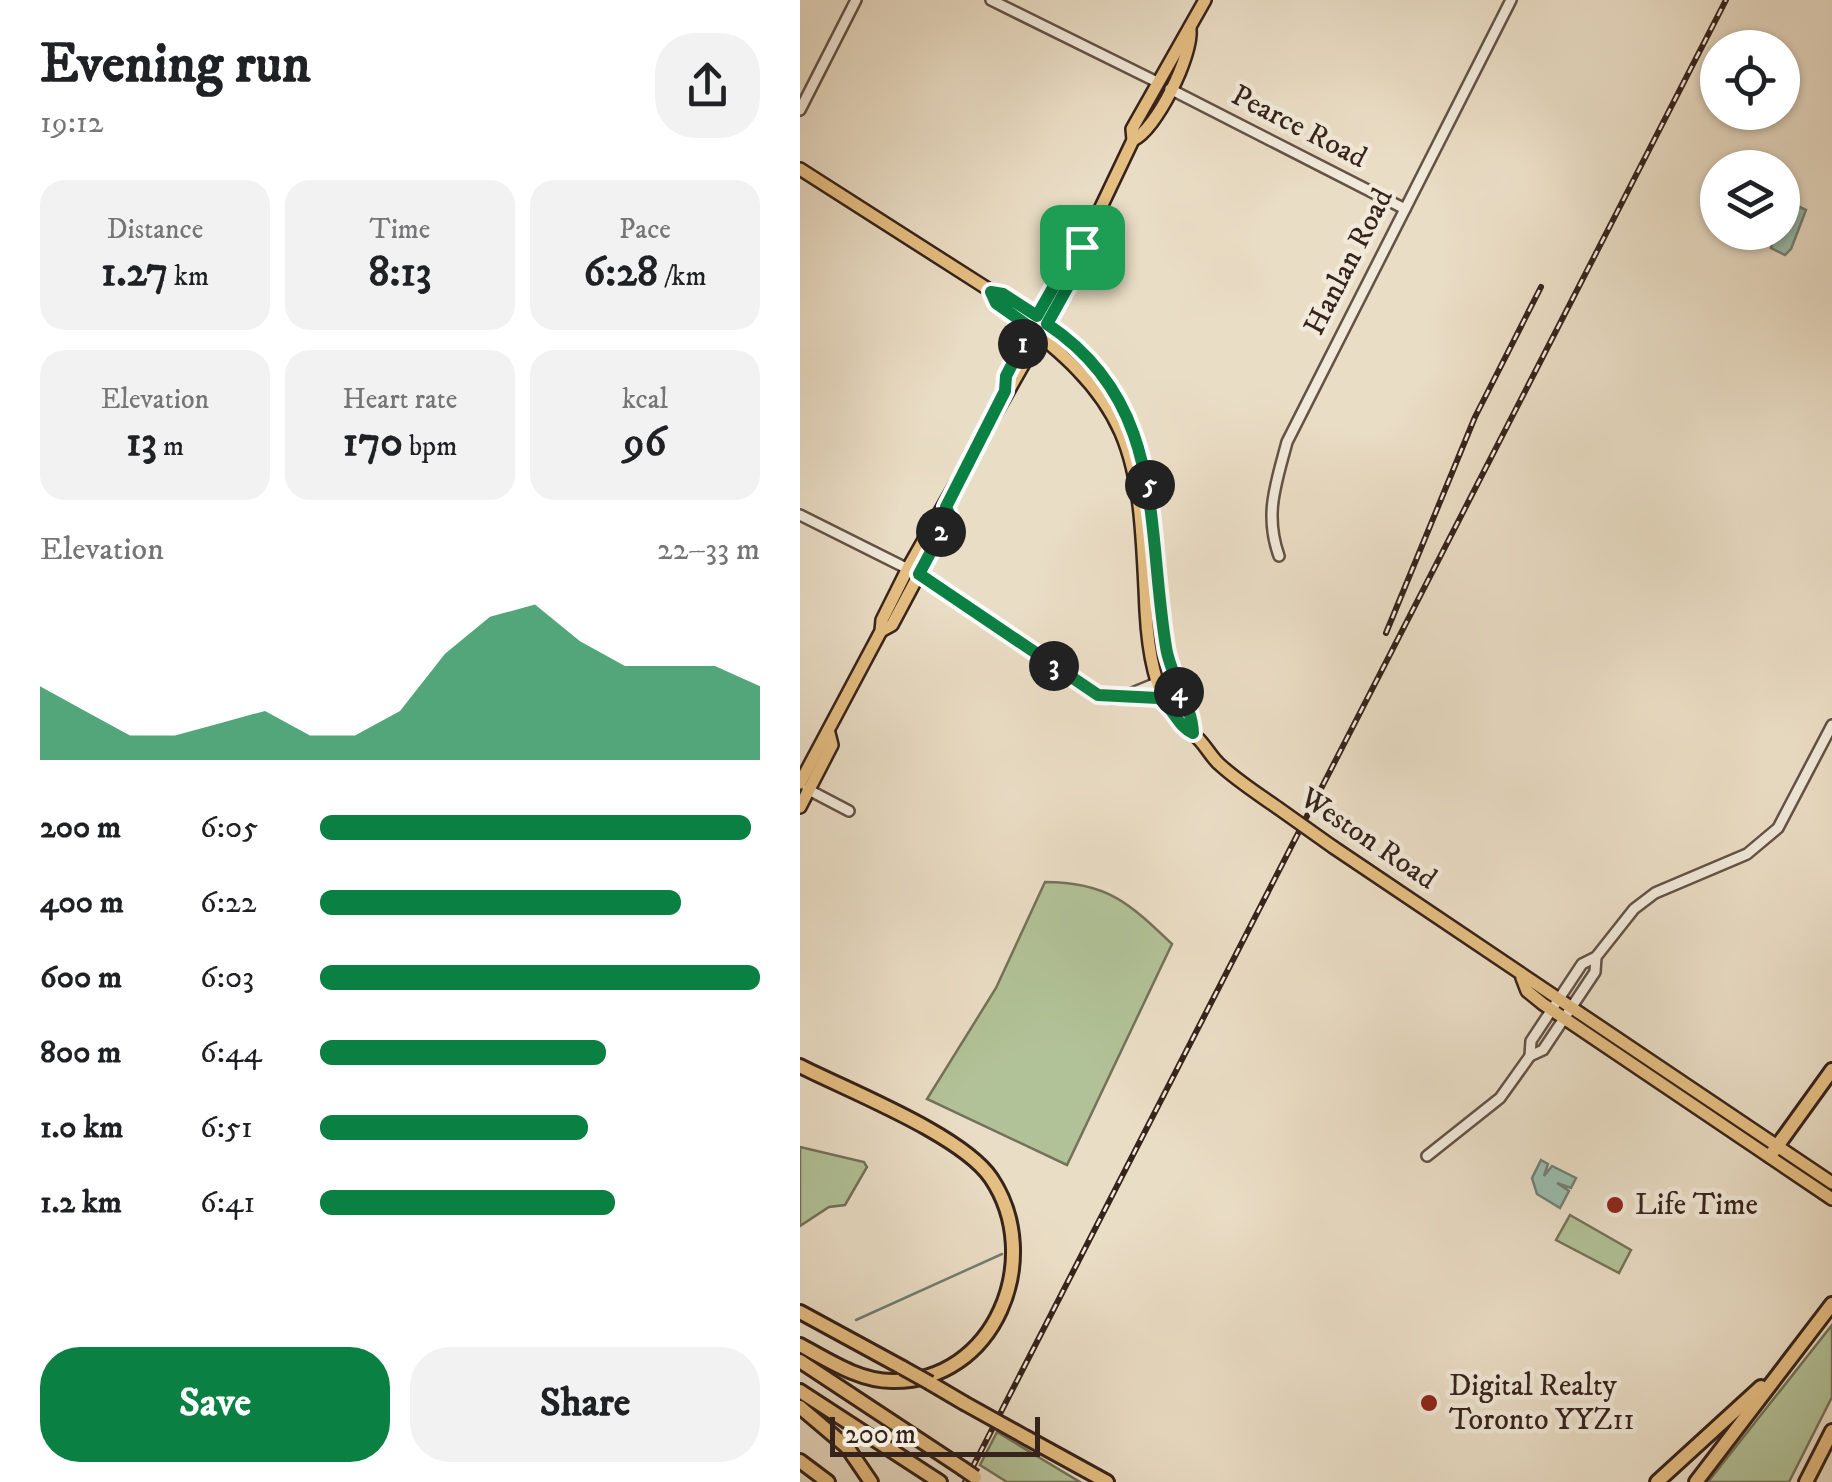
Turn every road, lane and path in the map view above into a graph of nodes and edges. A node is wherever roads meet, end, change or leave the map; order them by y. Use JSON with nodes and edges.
{"nodes":[{"id":1,"x":856,"y":0,"type":"edge"},
{"id":2,"x":992,"y":0,"type":"edge"},
{"id":3,"x":1205,"y":0,"type":"edge"},
{"id":4,"x":1511,"y":0,"type":"edge"},
{"id":5,"x":1164,"y":86,"type":"junction"},
{"id":6,"x":800,"y":110,"type":"edge"},
{"id":7,"x":800,"y":169,"type":"edge"},
{"id":8,"x":1405,"y":209,"type":"junction"},
{"id":9,"x":1039,"y":326,"type":"junction"},
{"id":10,"x":800,"y":515,"type":"edge"},
{"id":11,"x":1279,"y":556,"type":"dead end"},
{"id":12,"x":914,"y":571,"type":"junction"},
{"id":13,"x":1159,"y":682,"type":"junction"},
{"id":14,"x":1178,"y":690,"type":"junction"},
{"id":15,"x":1124,"y":696,"type":"junction"},
{"id":16,"x":1167,"y":703,"type":"junction"},
{"id":17,"x":1832,"y":726,"type":"edge"},
{"id":18,"x":1193,"y":733,"type":"junction"},
{"id":19,"x":803,"y":786,"type":"edge"},
{"id":20,"x":800,"y":807,"type":"edge"},
{"id":21,"x":849,"y":810,"type":"dead end"},
{"id":22,"x":1596,"y":957,"type":"junction"},
{"id":23,"x":1522,"y":978,"type":"junction"},
{"id":24,"x":1561,"y":998,"type":"junction"},
{"id":25,"x":1573,"y":1007,"type":"junction"},
{"id":26,"x":1552,"y":1010,"type":"junction"},
{"id":27,"x":1564,"y":1019,"type":"junction"},
{"id":28,"x":1530,"y":1056,"type":"junction"},
{"id":29,"x":800,"y":1066,"type":"edge"},
{"id":30,"x":1832,"y":1070,"type":"edge"},
{"id":31,"x":1774,"y":1150,"type":"junction"},
{"id":32,"x":1427,"y":1156,"type":"dead end"},
{"id":33,"x":1832,"y":1183,"type":"edge"},
{"id":34,"x":1832,"y":1199,"type":"edge"},
{"id":35,"x":1832,"y":1304,"type":"edge"},
{"id":36,"x":800,"y":1312,"type":"edge"},
{"id":37,"x":1813,"y":1330,"type":"junction"},
{"id":38,"x":800,"y":1345,"type":"edge"},
{"id":39,"x":800,"y":1361,"type":"edge"},
{"id":40,"x":800,"y":1391,"type":"edge"},
{"id":41,"x":800,"y":1407,"type":"edge"},
{"id":42,"x":1832,"y":1431,"type":"edge"},
{"id":43,"x":800,"y":1461,"type":"edge"},
{"id":44,"x":979,"y":1480,"type":"edge"},
{"id":45,"x":828,"y":1482,"type":"edge"},
{"id":46,"x":871,"y":1482,"type":"edge"},
{"id":47,"x":940,"y":1482,"type":"edge"},
{"id":48,"x":1107,"y":1482,"type":"edge"},
{"id":49,"x":1657,"y":1482,"type":"edge"},
{"id":50,"x":1696,"y":1482,"type":"edge"},
{"id":51,"x":1806,"y":1482,"type":"edge"}],
"edges":[{"from":1,"to":6,"type":"street"},
{"from":2,"to":5,"type":"street","name":"Pearce Road"},
{"from":3,"to":5,"type":"main road"},
{"from":4,"to":8,"type":"street","name":"Hanlan Road"},
{"from":5,"to":8,"type":"street","name":"Pearce Road"},
{"from":5,"to":9,"type":"main road"},
{"from":7,"to":9,"type":"main road","name":"Weston Road"},
{"from":8,"to":11,"type":"street","name":"Hanlan Road"},
{"from":9,"to":12,"type":"main road"},
{"from":9,"to":13,"type":"main road","name":"Weston Road"},
{"from":9,"to":14,"type":"main road","name":"Weston Road"},
{"from":10,"to":12,"type":"street"},
{"from":12,"to":15,"type":"street"},
{"from":12,"to":19,"type":"main road"},
{"from":13,"to":14,"type":"street"},
{"from":13,"to":15,"type":"street"},
{"from":13,"to":16,"type":"main road","name":"Weston Road"},
{"from":14,"to":18,"type":"main road","name":"Weston Road"},
{"from":15,"to":16,"type":"street"},
{"from":16,"to":18,"type":"main road","name":"Weston Road"},
{"from":17,"to":22,"type":"street"},
{"from":18,"to":23,"type":"main road","name":"Weston Road","bridge":true},
{"from":19,"to":20,"type":"main road"},
{"from":19,"to":21,"type":"street"},
{"from":22,"to":24,"type":"street"},
{"from":22,"to":25,"type":"street"},
{"from":23,"to":24,"type":"main road","name":"Weston Road"},
{"from":23,"to":26,"type":"main road","name":"Weston Road"},
{"from":24,"to":25,"type":"main road","name":"Weston Road"},
{"from":24,"to":26,"type":"street"},
{"from":25,"to":27,"type":"street"},
{"from":25,"to":31,"type":"main road","name":"Weston Road"},
{"from":26,"to":27,"type":"main road","name":"Weston Road"},
{"from":26,"to":28,"type":"street"},
{"from":27,"to":28,"type":"street"},
{"from":27,"to":31,"type":"main road","name":"Weston Road"},
{"from":28,"to":32,"type":"street"},
{"from":29,"to":38,"type":"highway"},
{"from":30,"to":31,"type":"highway"},
{"from":31,"to":33,"type":"main road","name":"Weston Road"},
{"from":31,"to":34,"type":"main road","name":"Weston Road"},
{"from":35,"to":37,"type":"highway"},
{"from":36,"to":48,"type":"highway","bridge":true},
{"from":37,"to":49,"type":"highway"},
{"from":37,"to":50,"type":"highway"},
{"from":39,"to":44,"type":"highway","bridge":true},
{"from":40,"to":47,"type":"highway"},
{"from":41,"to":46,"type":"highway"},
{"from":42,"to":51,"type":"highway"},
{"from":43,"to":45,"type":"highway"}]}
